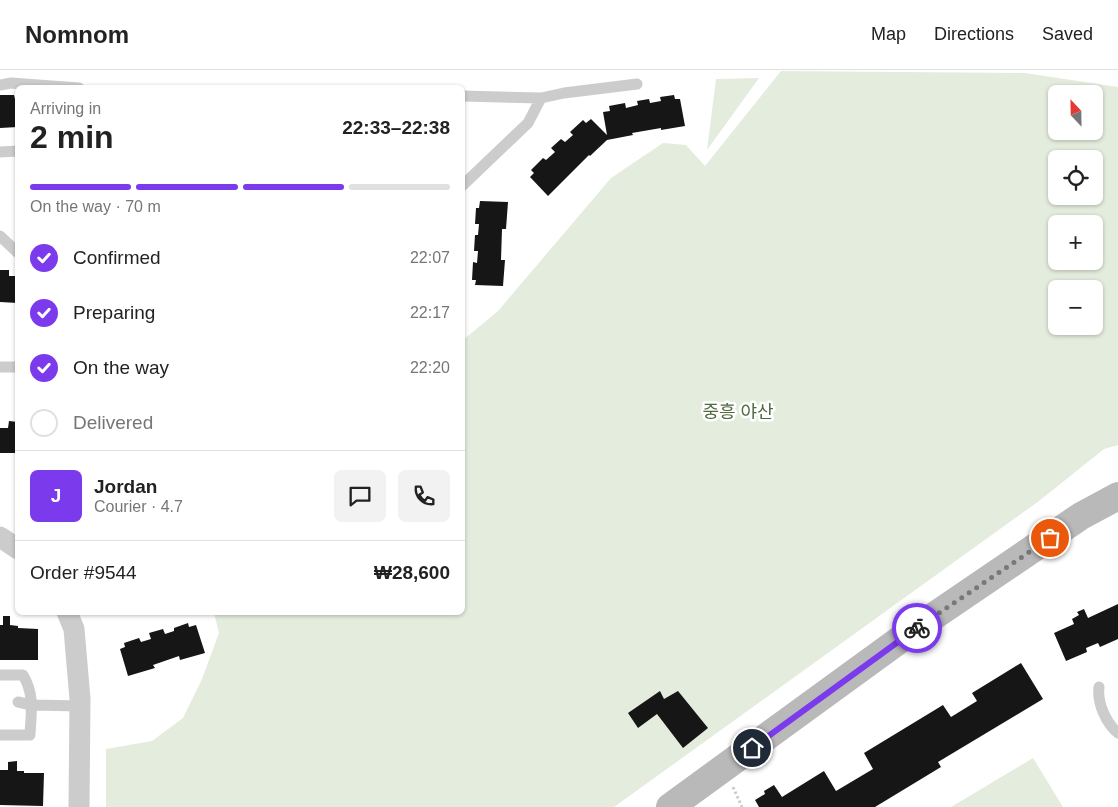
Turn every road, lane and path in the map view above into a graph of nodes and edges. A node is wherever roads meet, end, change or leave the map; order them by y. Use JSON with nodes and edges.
{"nodes":[{"id":1,"x":636,"y":84,"type":"dead end"},
{"id":2,"x":0,"y":85,"type":"edge"},
{"id":3,"x":39,"y":85,"type":"edge"},
{"id":4,"x":465,"y":96,"type":"edge"},
{"id":5,"x":541,"y":98,"type":"junction"},
{"id":6,"x":15,"y":151,"type":"edge"},
{"id":7,"x":0,"y":152,"type":"edge"},
{"id":8,"x":465,"y":183,"type":"edge"},
{"id":9,"x":0,"y":236,"type":"edge"},
{"id":10,"x":15,"y":250,"type":"edge"},
{"id":11,"x":0,"y":367,"type":"edge"},
{"id":12,"x":15,"y":368,"type":"edge"},
{"id":13,"x":1118,"y":496,"type":"edge"},
{"id":14,"x":0,"y":537,"type":"edge"},
{"id":15,"x":15,"y":547,"type":"edge"},
{"id":16,"x":68,"y":615,"type":"edge"},
{"id":17,"x":0,"y":675,"type":"edge"},
{"id":18,"x":1098,"y":687,"type":"dead end"},
{"id":19,"x":18,"y":702,"type":"dead end"},
{"id":20,"x":32,"y":705,"type":"junction"},
{"id":21,"x":80,"y":706,"type":"junction"},
{"id":22,"x":1118,"y":733,"type":"edge"},
{"id":23,"x":0,"y":734,"type":"edge"},
{"id":24,"x":672,"y":806,"type":"edge"},
{"id":25,"x":79,"y":807,"type":"edge"}],
"edges":[{"from":1,"to":5,"type":"lane"},
{"from":2,"to":3,"type":"lane"},
{"from":4,"to":5,"type":"lane"},
{"from":5,"to":8,"type":"lane"},
{"from":6,"to":7,"type":"lane"},
{"from":9,"to":10,"type":"lane"},
{"from":11,"to":12,"type":"lane"},
{"from":13,"to":24,"type":"street"},
{"from":14,"to":15,"type":"street"},
{"from":16,"to":21,"type":"street"},
{"from":17,"to":20,"type":"lane"},
{"from":18,"to":22,"type":"lane"},
{"from":19,"to":20,"type":"lane"},
{"from":20,"to":21,"type":"lane"},
{"from":20,"to":23,"type":"lane"},
{"from":21,"to":25,"type":"street"}]}
